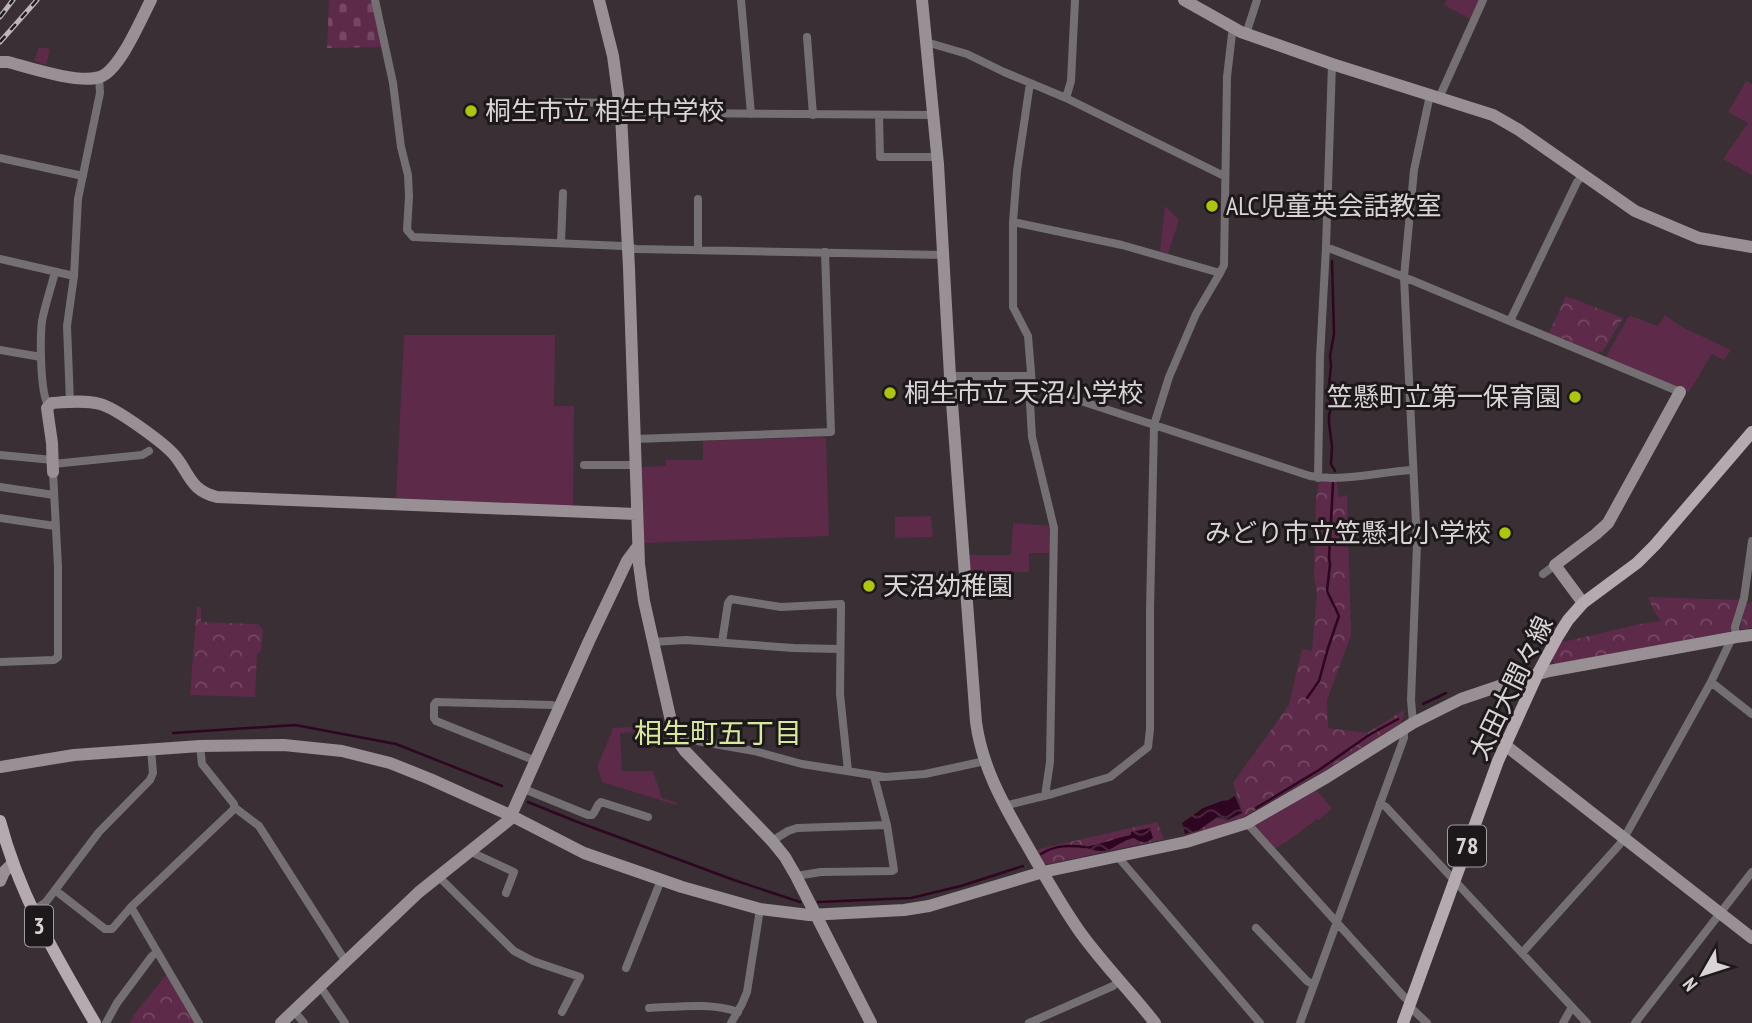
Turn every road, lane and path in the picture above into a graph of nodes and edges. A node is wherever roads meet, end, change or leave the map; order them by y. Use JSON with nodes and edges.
{"nodes":[{"id":1,"x":150,"y":0,"type":"edge"},
{"id":2,"x":375,"y":0,"type":"edge"},
{"id":3,"x":599,"y":0,"type":"edge"},
{"id":4,"x":741,"y":0,"type":"edge"},
{"id":5,"x":922,"y":0,"type":"edge"},
{"id":6,"x":1075,"y":0,"type":"edge"},
{"id":7,"x":1184,"y":0,"type":"edge"},
{"id":8,"x":1258,"y":0,"type":"edge"},
{"id":9,"x":1483,"y":0,"type":"edge"},
{"id":10,"x":1240,"y":32,"type":"junction"},
{"id":11,"x":807,"y":37,"type":"dead end"},
{"id":12,"x":926,"y":42,"type":"junction"},
{"id":13,"x":0,"y":62,"type":"edge"},
{"id":14,"x":1332,"y":64,"type":"junction"},
{"id":15,"x":99,"y":77,"type":"junction"},
{"id":16,"x":1030,"y":83,"type":"junction"},
{"id":17,"x":1434,"y":97,"type":"junction"},
{"id":18,"x":1066,"y":98,"type":"junction"},
{"id":19,"x":545,"y":102,"type":"dead end"},
{"id":20,"x":620,"y":109,"type":"junction"},
{"id":21,"x":751,"y":114,"type":"junction"},
{"id":22,"x":813,"y":115,"type":"junction"},
{"id":23,"x":879,"y":115,"type":"junction"},
{"id":24,"x":933,"y":115,"type":"junction"},
{"id":25,"x":937,"y":157,"type":"junction"},
{"id":26,"x":0,"y":158,"type":"edge"},
{"id":27,"x":1583,"y":175,"type":"junction"},
{"id":28,"x":83,"y":176,"type":"junction"},
{"id":29,"x":1226,"y":176,"type":"junction"},
{"id":30,"x":563,"y":193,"type":"dead end"},
{"id":31,"x":698,"y":199,"type":"dead end"},
{"id":32,"x":1013,"y":222,"type":"junction"},
{"id":33,"x":561,"y":243,"type":"junction"},
{"id":34,"x":628,"y":247,"type":"junction"},
{"id":35,"x":1326,"y":247,"type":"junction"},
{"id":36,"x":1752,"y":247,"type":"edge"},
{"id":37,"x":698,"y":250,"type":"junction"},
{"id":38,"x":825,"y":252,"type":"junction"},
{"id":39,"x":943,"y":256,"type":"junction"},
{"id":40,"x":0,"y":259,"type":"edge"},
{"id":41,"x":55,"y":272,"type":"junction"},
{"id":42,"x":1220,"y":274,"type":"junction"},
{"id":43,"x":74,"y":276,"type":"junction"},
{"id":44,"x":1404,"y":277,"type":"junction"},
{"id":45,"x":1510,"y":321,"type":"junction"},
{"id":46,"x":0,"y":350,"type":"edge"},
{"id":47,"x":41,"y":357,"type":"junction"},
{"id":48,"x":950,"y":376,"type":"junction"},
{"id":49,"x":1031,"y":376,"type":"junction"},
{"id":50,"x":1032,"y":385,"type":"junction"},
{"id":51,"x":1680,"y":392,"type":"joint"},
{"id":52,"x":70,"y":402,"type":"junction"},
{"id":53,"x":48,"y":405,"type":"junction"},
{"id":54,"x":1154,"y":425,"type":"junction"},
{"id":55,"x":1752,"y":432,"type":"edge"},
{"id":56,"x":635,"y":439,"type":"junction"},
{"id":57,"x":149,"y":452,"type":"dead end"},
{"id":58,"x":0,"y":455,"type":"edge"},
{"id":59,"x":53,"y":465,"type":"junction"},
{"id":60,"x":584,"y":465,"type":"dead end"},
{"id":61,"x":635,"y":465,"type":"junction"},
{"id":62,"x":1412,"y":470,"type":"junction"},
{"id":63,"x":1318,"y":478,"type":"junction"},
{"id":64,"x":0,"y":487,"type":"edge"},
{"id":65,"x":54,"y":495,"type":"junction"},
{"id":66,"x":636,"y":514,"type":"junction"},
{"id":67,"x":0,"y":518,"type":"edge"},
{"id":68,"x":55,"y":526,"type":"junction"},
{"id":69,"x":1752,"y":541,"type":"edge"},
{"id":70,"x":638,"y":546,"type":"junction"},
{"id":71,"x":1555,"y":565,"type":"junction"},
{"id":72,"x":1543,"y":574,"type":"dead end"},
{"id":73,"x":1583,"y":603,"type":"junction"},
{"id":74,"x":1752,"y":635,"type":"edge"},
{"id":75,"x":1733,"y":638,"type":"junction"},
{"id":76,"x":652,"y":642,"type":"junction"},
{"id":77,"x":722,"y":642,"type":"junction"},
{"id":78,"x":840,"y":649,"type":"junction"},
{"id":79,"x":0,"y":662,"type":"edge"},
{"id":80,"x":1538,"y":673,"type":"junction"},
{"id":81,"x":1710,"y":682,"type":"junction"},
{"id":82,"x":559,"y":707,"type":"junction"},
{"id":83,"x":1752,"y":714,"type":"edge"},
{"id":84,"x":1409,"y":725,"type":"junction"},
{"id":85,"x":678,"y":741,"type":"junction"},
{"id":86,"x":1505,"y":744,"type":"junction"},
{"id":87,"x":200,"y":746,"type":"junction"},
{"id":88,"x":151,"y":749,"type":"junction"},
{"id":89,"x":536,"y":761,"type":"junction"},
{"id":90,"x":985,"y":761,"type":"junction"},
{"id":91,"x":0,"y":767,"type":"edge"},
{"id":92,"x":848,"y":771,"type":"junction"},
{"id":93,"x":874,"y":776,"type":"junction"},
{"id":94,"x":524,"y":789,"type":"junction"},
{"id":95,"x":1045,"y":796,"type":"junction"},
{"id":96,"x":1380,"y":803,"type":"junction"},
{"id":97,"x":1004,"y":806,"type":"junction"},
{"id":98,"x":234,"y":807,"type":"junction"},
{"id":99,"x":512,"y":816,"type":"junction"},
{"id":100,"x":648,"y":817,"type":"dead end"},
{"id":101,"x":0,"y":821,"type":"edge"},
{"id":102,"x":1247,"y":823,"type":"junction"},
{"id":103,"x":887,"y":825,"type":"junction"},
{"id":104,"x":1624,"y":837,"type":"junction"},
{"id":105,"x":772,"y":841,"type":"junction"},
{"id":106,"x":469,"y":851,"type":"junction"},
{"id":107,"x":1118,"y":857,"type":"junction"},
{"id":108,"x":13,"y":863,"type":"junction"},
{"id":109,"x":1043,"y":872,"type":"junction"},
{"id":110,"x":1752,"y":872,"type":"edge"},
{"id":111,"x":438,"y":876,"type":"junction"},
{"id":112,"x":796,"y":876,"type":"junction"},
{"id":113,"x":661,"y":880,"type":"junction"},
{"id":114,"x":0,"y":881,"type":"edge"},
{"id":115,"x":1455,"y":881,"type":"junction"},
{"id":116,"x":55,"y":890,"type":"junction"},
{"id":117,"x":506,"y":893,"type":"dead end"},
{"id":118,"x":131,"y":907,"type":"junction"},
{"id":119,"x":760,"y":909,"type":"junction"},
{"id":120,"x":32,"y":911,"type":"junction"},
{"id":121,"x":1720,"y":913,"type":"junction"},
{"id":122,"x":815,"y":915,"type":"junction"},
{"id":123,"x":1337,"y":923,"type":"junction"},
{"id":124,"x":1256,"y":928,"type":"dead end"},
{"id":125,"x":1752,"y":938,"type":"edge"},
{"id":126,"x":157,"y":952,"type":"junction"},
{"id":127,"x":1522,"y":953,"type":"junction"},
{"id":128,"x":345,"y":962,"type":"junction"},
{"id":129,"x":626,"y":968,"type":"dead end"},
{"id":130,"x":1120,"y":981,"type":"junction"},
{"id":131,"x":1314,"y":985,"type":"junction"},
{"id":132,"x":320,"y":986,"type":"junction"},
{"id":133,"x":1410,"y":1004,"type":"junction"},
{"id":134,"x":1572,"y":1007,"type":"junction"},
{"id":135,"x":649,"y":1008,"type":"dead end"},
{"id":136,"x":294,"y":1011,"type":"junction"},
{"id":137,"x":738,"y":1012,"type":"junction"},
{"id":138,"x":562,"y":1013,"type":"dead end"},
{"id":139,"x":94,"y":1023,"type":"edge"},
{"id":140,"x":106,"y":1023,"type":"edge"},
{"id":141,"x":199,"y":1023,"type":"edge"},
{"id":142,"x":281,"y":1023,"type":"edge"},
{"id":143,"x":304,"y":1023,"type":"edge"},
{"id":144,"x":345,"y":1023,"type":"edge"},
{"id":145,"x":731,"y":1023,"type":"edge"},
{"id":146,"x":871,"y":1023,"type":"edge"},
{"id":147,"x":1029,"y":1023,"type":"edge"},
{"id":148,"x":1155,"y":1023,"type":"edge"},
{"id":149,"x":1260,"y":1023,"type":"edge"},
{"id":150,"x":1300,"y":1023,"type":"edge"},
{"id":151,"x":1403,"y":1023,"type":"edge"},
{"id":152,"x":1427,"y":1023,"type":"edge"},
{"id":153,"x":1563,"y":1023,"type":"edge"},
{"id":154,"x":1587,"y":1023,"type":"edge"},
{"id":155,"x":1635,"y":1023,"type":"edge"}],
"edges":[{"from":1,"to":15,"type":"street"},
{"from":2,"to":33,"type":"street"},
{"from":3,"to":20,"type":"street"},
{"from":4,"to":21,"type":"street"},
{"from":5,"to":12,"type":"street"},
{"from":6,"to":18,"type":"street"},
{"from":7,"to":10,"type":"street"},
{"from":8,"to":10,"type":"street"},
{"from":9,"to":17,"type":"street"},
{"from":10,"to":14,"type":"street"},
{"from":10,"to":29,"type":"street"},
{"from":11,"to":22,"type":"street"},
{"from":12,"to":16,"type":"street"},
{"from":12,"to":24,"type":"street"},
{"from":13,"to":15,"type":"street"},
{"from":14,"to":17,"type":"street"},
{"from":14,"to":35,"type":"street"},
{"from":15,"to":28,"type":"street"},
{"from":16,"to":18,"type":"street"},
{"from":16,"to":32,"type":"street"},
{"from":17,"to":27,"type":"street"},
{"from":17,"to":44,"type":"street"},
{"from":18,"to":29,"type":"street"},
{"from":19,"to":20,"type":"street"},
{"from":20,"to":21,"type":"street"},
{"from":20,"to":34,"type":"street"},
{"from":21,"to":22,"type":"street"},
{"from":22,"to":23,"type":"street"},
{"from":23,"to":24,"type":"street"},
{"from":23,"to":25,"type":"street"},
{"from":24,"to":25,"type":"street"},
{"from":25,"to":39,"type":"street"},
{"from":26,"to":28,"type":"street"},
{"from":27,"to":36,"type":"street"},
{"from":27,"to":45,"type":"street"},
{"from":28,"to":43,"type":"street"},
{"from":29,"to":42,"type":"street"},
{"from":30,"to":33,"type":"street"},
{"from":31,"to":37,"type":"street"},
{"from":32,"to":42,"type":"street"},
{"from":32,"to":49,"type":"street"},
{"from":33,"to":34,"type":"street"},
{"from":34,"to":37,"type":"street"},
{"from":34,"to":56,"type":"street"},
{"from":35,"to":44,"type":"street"},
{"from":35,"to":63,"type":"street"},
{"from":37,"to":38,"type":"street"},
{"from":38,"to":39,"type":"street"},
{"from":38,"to":56,"type":"street"},
{"from":39,"to":48,"type":"street"},
{"from":40,"to":41,"type":"street"},
{"from":41,"to":43,"type":"street"},
{"from":41,"to":47,"type":"street"},
{"from":42,"to":54,"type":"street"},
{"from":43,"to":52,"type":"street"},
{"from":44,"to":45,"type":"street"},
{"from":44,"to":62,"type":"street"},
{"from":45,"to":51,"type":"street"},
{"from":46,"to":47,"type":"street"},
{"from":47,"to":53,"type":"street"},
{"from":48,"to":49,"type":"street"},
{"from":48,"to":90,"type":"street"},
{"from":49,"to":50,"type":"street"},
{"from":50,"to":54,"type":"street"},
{"from":50,"to":95,"type":"street"},
{"from":51,"to":71,"type":"street"},
{"from":52,"to":53,"type":"street"},
{"from":52,"to":66,"type":"street"},
{"from":53,"to":59,"type":"street"},
{"from":54,"to":63,"type":"street"},
{"from":54,"to":95,"type":"street"},
{"from":55,"to":73,"type":"main road","name":"太田大間々線","number":"78"},
{"from":56,"to":61,"type":"street"},
{"from":57,"to":59,"type":"street"},
{"from":58,"to":59,"type":"street"},
{"from":59,"to":65,"type":"street"},
{"from":60,"to":61,"type":"street"},
{"from":61,"to":66,"type":"street"},
{"from":62,"to":63,"type":"street"},
{"from":62,"to":84,"type":"street"},
{"from":64,"to":65,"type":"street"},
{"from":65,"to":68,"type":"street"},
{"from":66,"to":70,"type":"street"},
{"from":67,"to":68,"type":"street"},
{"from":68,"to":79,"type":"street"},
{"from":69,"to":75,"type":"street"},
{"from":70,"to":76,"type":"street"},
{"from":70,"to":82,"type":"street"},
{"from":71,"to":72,"type":"street"},
{"from":71,"to":73,"type":"street"},
{"from":73,"to":80,"type":"main road","name":"太田大間々線","number":"78"},
{"from":74,"to":75,"type":"street"},
{"from":75,"to":80,"type":"street"},
{"from":75,"to":81,"type":"street"},
{"from":76,"to":77,"type":"street"},
{"from":76,"to":85,"type":"street"},
{"from":77,"to":78,"type":"street"},
{"from":77,"to":78,"type":"street"},
{"from":78,"to":92,"type":"street"},
{"from":80,"to":84,"type":"street"},
{"from":80,"to":86,"type":"main road","name":"太田大間々線","number":"78"},
{"from":81,"to":83,"type":"street"},
{"from":81,"to":104,"type":"street"},
{"from":82,"to":89,"type":"street"},
{"from":82,"to":89,"type":"street"},
{"from":84,"to":96,"type":"street"},
{"from":84,"to":102,"type":"street"},
{"from":85,"to":92,"type":"street"},
{"from":85,"to":105,"type":"street"},
{"from":86,"to":104,"type":"street"},
{"from":86,"to":115,"type":"main road","name":"太田大間々線","number":"78"},
{"from":87,"to":88,"type":"street"},
{"from":87,"to":98,"type":"street"},
{"from":87,"to":99,"type":"street"},
{"from":88,"to":91,"type":"street"},
{"from":88,"to":116,"type":"street"},
{"from":89,"to":94,"type":"street"},
{"from":90,"to":93,"type":"street"},
{"from":90,"to":97,"type":"street"},
{"from":92,"to":93,"type":"street"},
{"from":93,"to":103,"type":"street"},
{"from":94,"to":99,"type":"street"},
{"from":94,"to":100,"type":"street"},
{"from":95,"to":97,"type":"street"},
{"from":96,"to":115,"type":"street"},
{"from":96,"to":123,"type":"street"},
{"from":97,"to":109,"type":"street"},
{"from":98,"to":118,"type":"street"},
{"from":98,"to":128,"type":"street"},
{"from":99,"to":106,"type":"street"},
{"from":99,"to":113,"type":"street"},
{"from":101,"to":108,"type":"main road","number":"3"},
{"from":102,"to":107,"type":"street"},
{"from":102,"to":123,"type":"street"},
{"from":103,"to":105,"type":"street"},
{"from":103,"to":112,"type":"street"},
{"from":104,"to":121,"type":"street"},
{"from":104,"to":127,"type":"street"},
{"from":105,"to":112,"type":"street"},
{"from":106,"to":111,"type":"street"},
{"from":106,"to":117,"type":"street"},
{"from":107,"to":109,"type":"street"},
{"from":107,"to":149,"type":"street"},
{"from":108,"to":114,"type":"street"},
{"from":108,"to":120,"type":"main road","number":"3"},
{"from":109,"to":122,"type":"street"},
{"from":109,"to":130,"type":"street"},
{"from":110,"to":121,"type":"street"},
{"from":111,"to":128,"type":"street"},
{"from":111,"to":138,"type":"street"},
{"from":112,"to":122,"type":"street"},
{"from":113,"to":119,"type":"street"},
{"from":113,"to":129,"type":"street"},
{"from":115,"to":127,"type":"street"},
{"from":115,"to":133,"type":"main road","name":"太田大間々線","number":"78"},
{"from":116,"to":118,"type":"street"},
{"from":116,"to":120,"type":"street"},
{"from":118,"to":126,"type":"street"},
{"from":119,"to":122,"type":"street"},
{"from":119,"to":137,"type":"street"},
{"from":120,"to":139,"type":"main road","number":"3"},
{"from":121,"to":125,"type":"street"},
{"from":121,"to":155,"type":"street"},
{"from":122,"to":146,"type":"street"},
{"from":123,"to":131,"type":"street"},
{"from":123,"to":133,"type":"street"},
{"from":124,"to":131,"type":"street"},
{"from":126,"to":140,"type":"street"},
{"from":126,"to":141,"type":"street"},
{"from":127,"to":134,"type":"street"},
{"from":128,"to":132,"type":"street"},
{"from":130,"to":147,"type":"street"},
{"from":130,"to":148,"type":"street"},
{"from":131,"to":150,"type":"street"},
{"from":132,"to":136,"type":"street"},
{"from":132,"to":144,"type":"street"},
{"from":133,"to":151,"type":"main road","name":"太田大間々線","number":"78"},
{"from":133,"to":152,"type":"street"},
{"from":134,"to":153,"type":"street"},
{"from":134,"to":154,"type":"street"},
{"from":135,"to":137,"type":"street"},
{"from":136,"to":142,"type":"street"},
{"from":136,"to":143,"type":"street"},
{"from":137,"to":145,"type":"street"}]}
